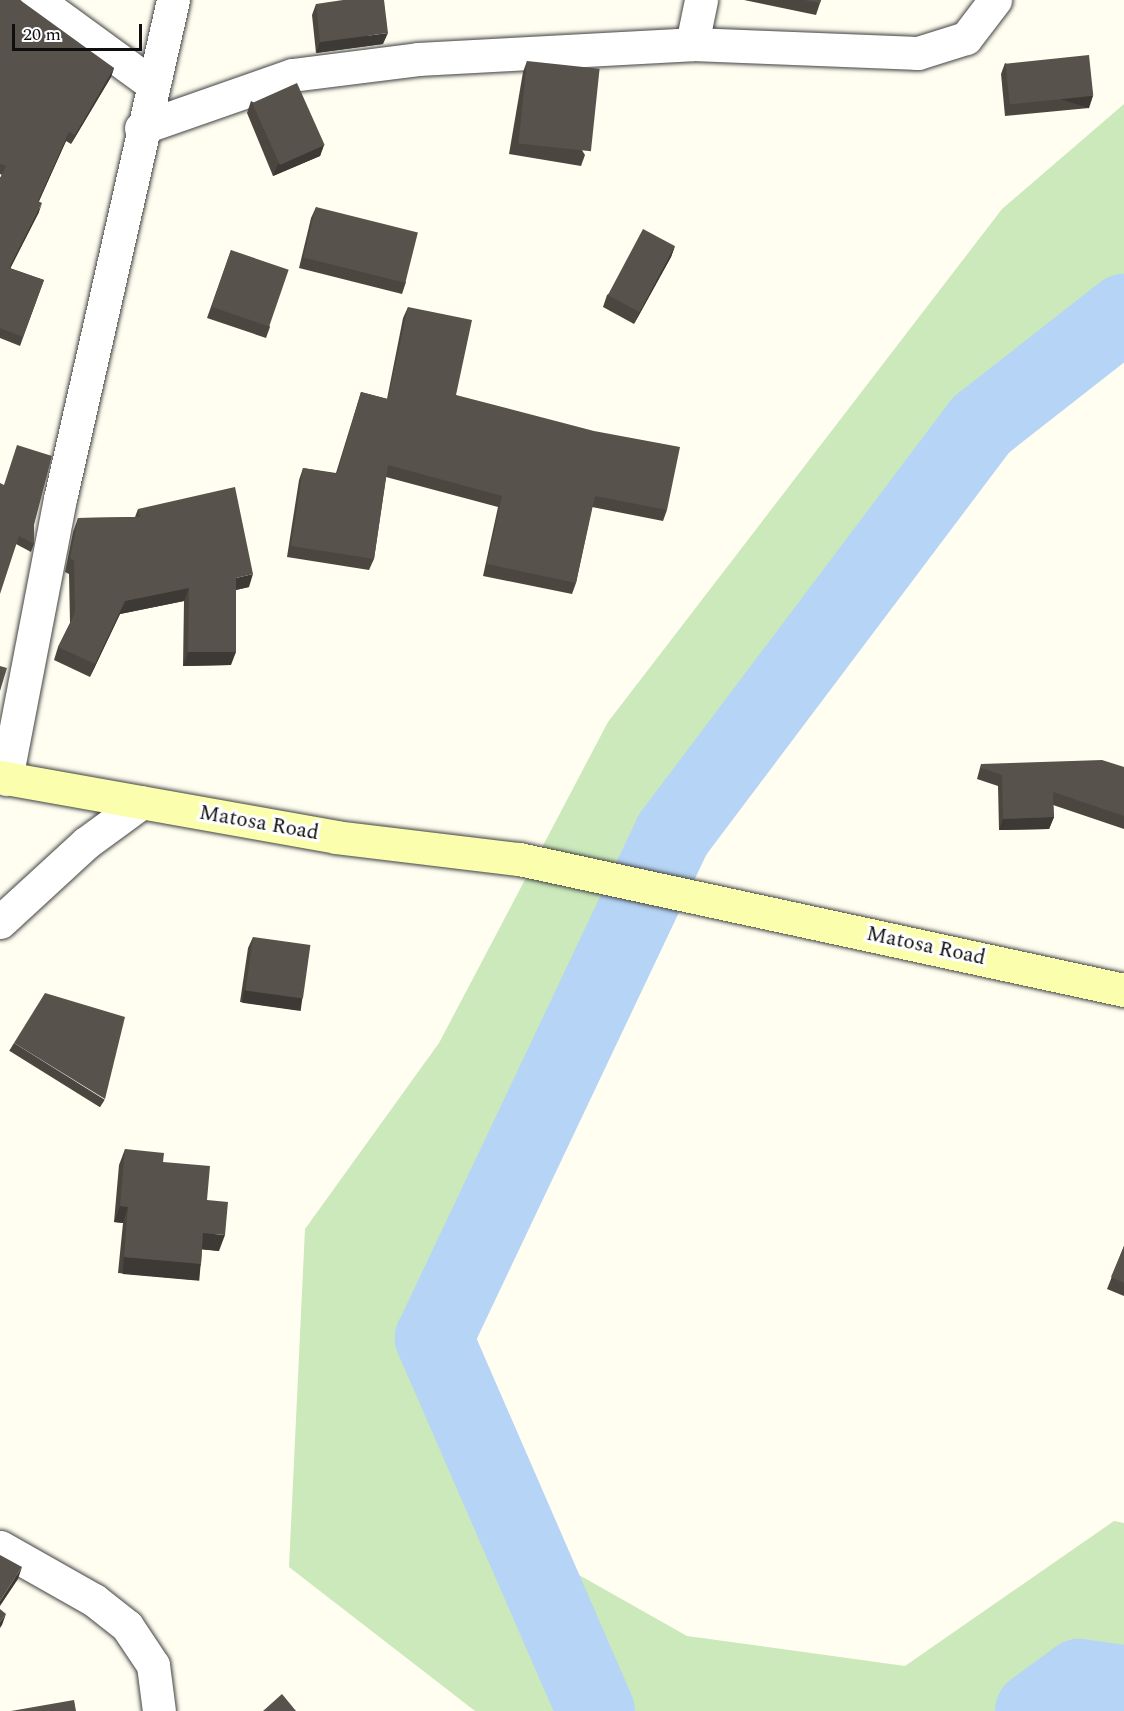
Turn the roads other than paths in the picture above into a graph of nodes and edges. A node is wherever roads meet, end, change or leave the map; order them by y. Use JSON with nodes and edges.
{"nodes":[{"id":1,"x":37,"y":0,"type":"edge"},
{"id":2,"x":172,"y":0,"type":"edge"},
{"id":3,"x":701,"y":0,"type":"edge"},
{"id":4,"x":995,"y":0,"type":"edge"},
{"id":5,"x":692,"y":44,"type":"junction"},
{"id":6,"x":152,"y":84,"type":"junction"},
{"id":7,"x":141,"y":128,"type":"junction"},
{"id":8,"x":3,"y":778,"type":"edge"},
{"id":9,"x":142,"y":802,"type":"junction"},
{"id":10,"x":0,"y":922,"type":"edge"},
{"id":11,"x":1124,"y":990,"type":"edge"},
{"id":12,"x":0,"y":1547,"type":"edge"},
{"id":13,"x":159,"y":1711,"type":"edge"}],
"edges":[{"from":1,"to":6,"type":"street"},
{"from":2,"to":6,"type":"street"},
{"from":3,"to":5,"type":"street"},
{"from":4,"to":5,"type":"street"},
{"from":5,"to":7,"type":"street"},
{"from":6,"to":7,"type":"street"},
{"from":7,"to":8,"type":"street"},
{"from":8,"to":9,"type":"street","name":"Matosa Road"},
{"from":9,"to":10,"type":"street"},
{"from":9,"to":11,"type":"street","name":"Matosa Road"},
{"from":12,"to":13,"type":"street"}]}
